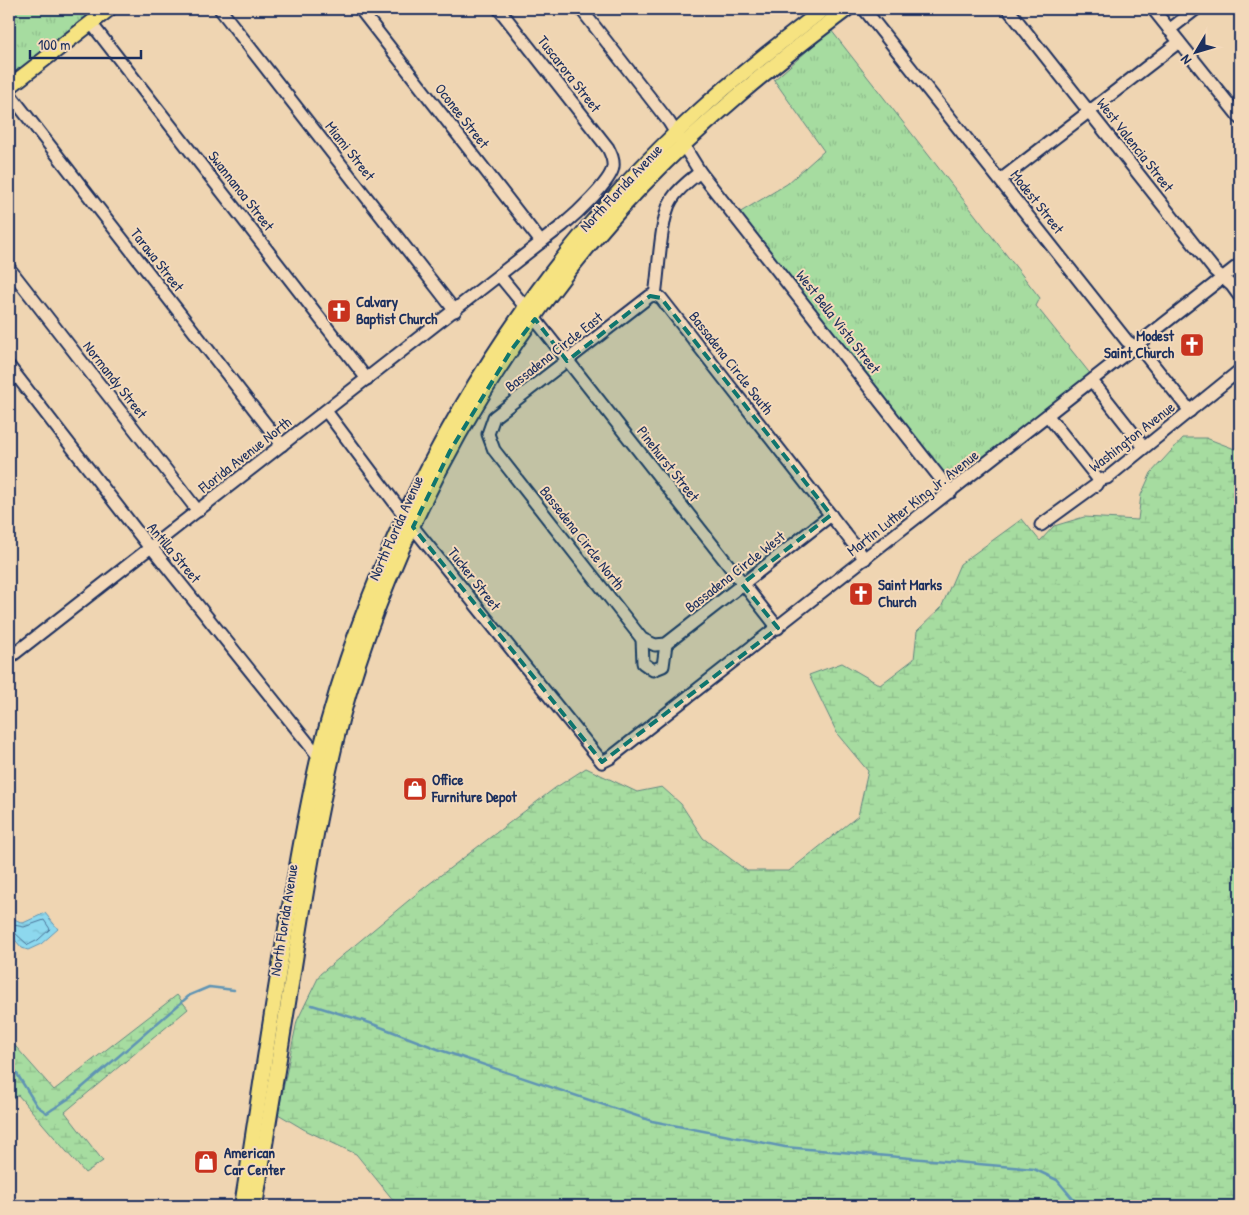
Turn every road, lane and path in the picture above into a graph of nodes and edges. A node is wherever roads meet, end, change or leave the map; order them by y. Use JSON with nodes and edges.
{"nodes":[{"id":1,"x":109,"y":9,"type":"edge"},
{"id":2,"x":220,"y":9,"type":"edge"},
{"id":3,"x":360,"y":9,"type":"edge"},
{"id":4,"x":499,"y":9,"type":"edge"},
{"id":5,"x":581,"y":9,"type":"edge"},
{"id":6,"x":824,"y":9,"type":"edge"},
{"id":7,"x":846,"y":9,"type":"edge"},
{"id":8,"x":864,"y":9,"type":"edge"},
{"id":9,"x":1008,"y":9,"type":"edge"},
{"id":10,"x":1153,"y":9,"type":"edge"},
{"id":11,"x":1196,"y":9,"type":"edge"},
{"id":12,"x":91,"y":23,"type":"junction"},
{"id":13,"x":1170,"y":30,"type":"junction"},
{"id":14,"x":1179,"y":42,"type":"junction"},
{"id":15,"x":9,"y":87,"type":"edge"},
{"id":16,"x":9,"y":93,"type":"edge"},
{"id":17,"x":1089,"y":111,"type":"junction"},
{"id":18,"x":1240,"y":118,"type":"edge"},
{"id":19,"x":679,"y":140,"type":"junction"},
{"id":20,"x":700,"y":172,"type":"junction"},
{"id":21,"x":1003,"y":183,"type":"junction"},
{"id":22,"x":541,"y":242,"type":"junction"},
{"id":23,"x":1240,"y":264,"type":"edge"},
{"id":24,"x":9,"y":268,"type":"edge"},
{"id":25,"x":499,"y":275,"type":"junction"},
{"id":26,"x":1223,"y":278,"type":"junction"},
{"id":27,"x":655,"y":295,"type":"junction"},
{"id":28,"x":1240,"y":297,"type":"edge"},
{"id":29,"x":455,"y":311,"type":"junction"},
{"id":30,"x":530,"y":314,"type":"junction"},
{"id":31,"x":1136,"y":347,"type":"junction"},
{"id":32,"x":568,"y":361,"type":"junction"},
{"id":33,"x":9,"y":366,"type":"edge"},
{"id":34,"x":1240,"y":372,"type":"edge"},
{"id":35,"x":367,"y":379,"type":"junction"},
{"id":36,"x":1092,"y":381,"type":"junction"},
{"id":37,"x":326,"y":411,"type":"junction"},
{"id":38,"x":1190,"y":411,"type":"junction"},
{"id":39,"x":1048,"y":416,"type":"junction"},
{"id":40,"x":490,"y":443,"type":"joint"},
{"id":41,"x":282,"y":445,"type":"junction"},
{"id":42,"x":1144,"y":447,"type":"junction"},
{"id":43,"x":1099,"y":480,"type":"junction"},
{"id":44,"x":951,"y":492,"type":"junction"},
{"id":45,"x":198,"y":511,"type":"junction"},
{"id":46,"x":404,"y":515,"type":"junction"},
{"id":47,"x":830,"y":515,"type":"junction"},
{"id":48,"x":1041,"y":525,"type":"dead end"},
{"id":49,"x":413,"y":527,"type":"junction"},
{"id":50,"x":152,"y":548,"type":"junction"},
{"id":51,"x":865,"y":559,"type":"junction"},
{"id":52,"x":743,"y":585,"type":"junction"},
{"id":53,"x":778,"y":628,"type":"junction"},
{"id":54,"x":642,"y":639,"type":"junction"},
{"id":55,"x":661,"y":645,"type":"junction"},
{"id":56,"x":9,"y":658,"type":"edge"},
{"id":57,"x":333,"y":706,"type":"junction"},
{"id":58,"x":319,"y":757,"type":"junction"},
{"id":59,"x":602,"y":762,"type":"joint"},
{"id":60,"x":318,"y":822,"type":"junction"},
{"id":61,"x":300,"y":849,"type":"junction"},
{"id":62,"x":296,"y":953,"type":"junction"},
{"id":63,"x":280,"y":964,"type":"junction"},
{"id":64,"x":275,"y":1076,"type":"junction"},
{"id":65,"x":251,"y":1145,"type":"junction"},
{"id":66,"x":232,"y":1206,"type":"edge"},
{"id":67,"x":242,"y":1206,"type":"edge"},
{"id":68,"x":255,"y":1206,"type":"edge"}],
"edges":[{"from":1,"to":12,"type":"main road"},
{"from":2,"to":29,"type":"street","name":"Miami Street"},
{"from":3,"to":22,"type":"street","name":"Oconee Street"},
{"from":4,"to":22,"type":"street","name":"Tuscarora Street"},
{"from":5,"to":19,"type":"street","name":"West Bella Vista Street"},
{"from":6,"to":19,"type":"main road","name":"North Florida Avenue"},
{"from":7,"to":19,"type":"main road","name":"North Florida Avenue"},
{"from":8,"to":21,"type":"street","name":"Modest Street"},
{"from":9,"to":17,"type":"street","name":"West Valencia Street"},
{"from":10,"to":13,"type":"street"},
{"from":11,"to":13,"type":"street"},
{"from":12,"to":15,"type":"main road"},
{"from":12,"to":35,"type":"street","name":"Swannanoa Street"},
{"from":13,"to":14,"type":"street"},
{"from":14,"to":17,"type":"street"},
{"from":14,"to":18,"type":"street"},
{"from":16,"to":41,"type":"street","name":"Tarawa Street"},
{"from":17,"to":21,"type":"street"},
{"from":17,"to":26,"type":"street","name":"West Valencia Street"},
{"from":19,"to":20,"type":"street","name":"West Bella Vista Street"},
{"from":19,"to":30,"type":"main road","name":"North Florida Avenue"},
{"from":20,"to":27,"type":"street"},
{"from":20,"to":44,"type":"street","name":"West Bella Vista Street"},
{"from":21,"to":31,"type":"street","name":"Modest Street"},
{"from":22,"to":25,"type":"street"},
{"from":23,"to":26,"type":"street","name":"Martin Luther King Jr. Avenue"},
{"from":24,"to":45,"type":"street","name":"Normandy Street"},
{"from":25,"to":29,"type":"street","name":"Florida Avenue North"},
{"from":25,"to":30,"type":"street","name":"Pinehurst Street"},
{"from":26,"to":28,"type":"street","name":"West Valencia Street"},
{"from":26,"to":31,"type":"street","name":"Martin Luther King Jr. Avenue"},
{"from":27,"to":32,"type":"street","name":"Bassadena Circle East"},
{"from":27,"to":47,"type":"street","name":"Bassadena Circle South"},
{"from":29,"to":35,"type":"street","name":"Florida Avenue North"},
{"from":30,"to":32,"type":"street","name":"Pinehurst Street"},
{"from":30,"to":46,"type":"main road","name":"North Florida Avenue"},
{"from":30,"to":49,"type":"main road","name":"North Florida Avenue"},
{"from":31,"to":36,"type":"street","name":"Martin Luther King Jr. Avenue"},
{"from":31,"to":38,"type":"street","name":"Modest Street"},
{"from":32,"to":40,"type":"street","name":"Bassadena Circle East"},
{"from":32,"to":52,"type":"street","name":"Pinehurst Street"},
{"from":33,"to":50,"type":"street","name":"Antilla Street"},
{"from":34,"to":38,"type":"street","name":"Washington Avenue"},
{"from":35,"to":37,"type":"street","name":"Florida Avenue North"},
{"from":36,"to":39,"type":"street","name":"Martin Luther King Jr. Avenue"},
{"from":36,"to":42,"type":"street"},
{"from":37,"to":41,"type":"street","name":"Florida Avenue North"},
{"from":37,"to":46,"type":"street","name":"Tucker Street"},
{"from":38,"to":42,"type":"street","name":"Washington Avenue"},
{"from":39,"to":43,"type":"street"},
{"from":39,"to":44,"type":"street","name":"Martin Luther King Jr. Avenue"},
{"from":40,"to":54,"type":"street","name":"Bassedena Circle North"},
{"from":41,"to":45,"type":"street","name":"Florida Avenue North"},
{"from":42,"to":43,"type":"street","name":"Washington Avenue"},
{"from":43,"to":48,"type":"street","name":"Washington Avenue"},
{"from":44,"to":51,"type":"street","name":"Martin Luther King Jr. Avenue"},
{"from":45,"to":50,"type":"street","name":"Florida Avenue North"},
{"from":46,"to":49,"type":"street","name":"Tucker Street"},
{"from":46,"to":57,"type":"main road","name":"North Florida Avenue"},
{"from":47,"to":51,"type":"street","name":"Bassadena Circle South"},
{"from":47,"to":52,"type":"street","name":"Bassadena Circle West"},
{"from":49,"to":59,"type":"street","name":"Tucker Street"},
{"from":49,"to":60,"type":"main road","name":"North Florida Avenue"},
{"from":50,"to":56,"type":"street","name":"Florida Avenue North"},
{"from":50,"to":58,"type":"street","name":"Antilla Street"},
{"from":51,"to":53,"type":"street","name":"Martin Luther King Jr. Avenue"},
{"from":52,"to":53,"type":"street","name":"Pinehurst Street"},
{"from":52,"to":55,"type":"street","name":"Bassadena Circle West"},
{"from":53,"to":59,"type":"street","name":"Martin Luther King Jr. Avenue"},
{"from":54,"to":55,"type":"street","name":"Bassedena Circle North"},
{"from":54,"to":55,"type":"street"},
{"from":57,"to":58,"type":"main road","name":"North Florida Avenue"},
{"from":57,"to":60,"type":"main road"},
{"from":58,"to":61,"type":"main road","name":"North Florida Avenue"},
{"from":60,"to":62,"type":"main road","name":"North Florida Avenue"},
{"from":61,"to":62,"type":"main road"},
{"from":61,"to":63,"type":"main road","name":"North Florida Avenue"},
{"from":62,"to":64,"type":"main road","name":"North Florida Avenue"},
{"from":63,"to":64,"type":"main road"},
{"from":63,"to":65,"type":"main road","name":"North Florida Avenue"},
{"from":64,"to":68,"type":"main road","name":"North Florida Avenue"},
{"from":65,"to":66,"type":"main road"},
{"from":65,"to":67,"type":"main road","name":"North Florida Avenue"}]}
